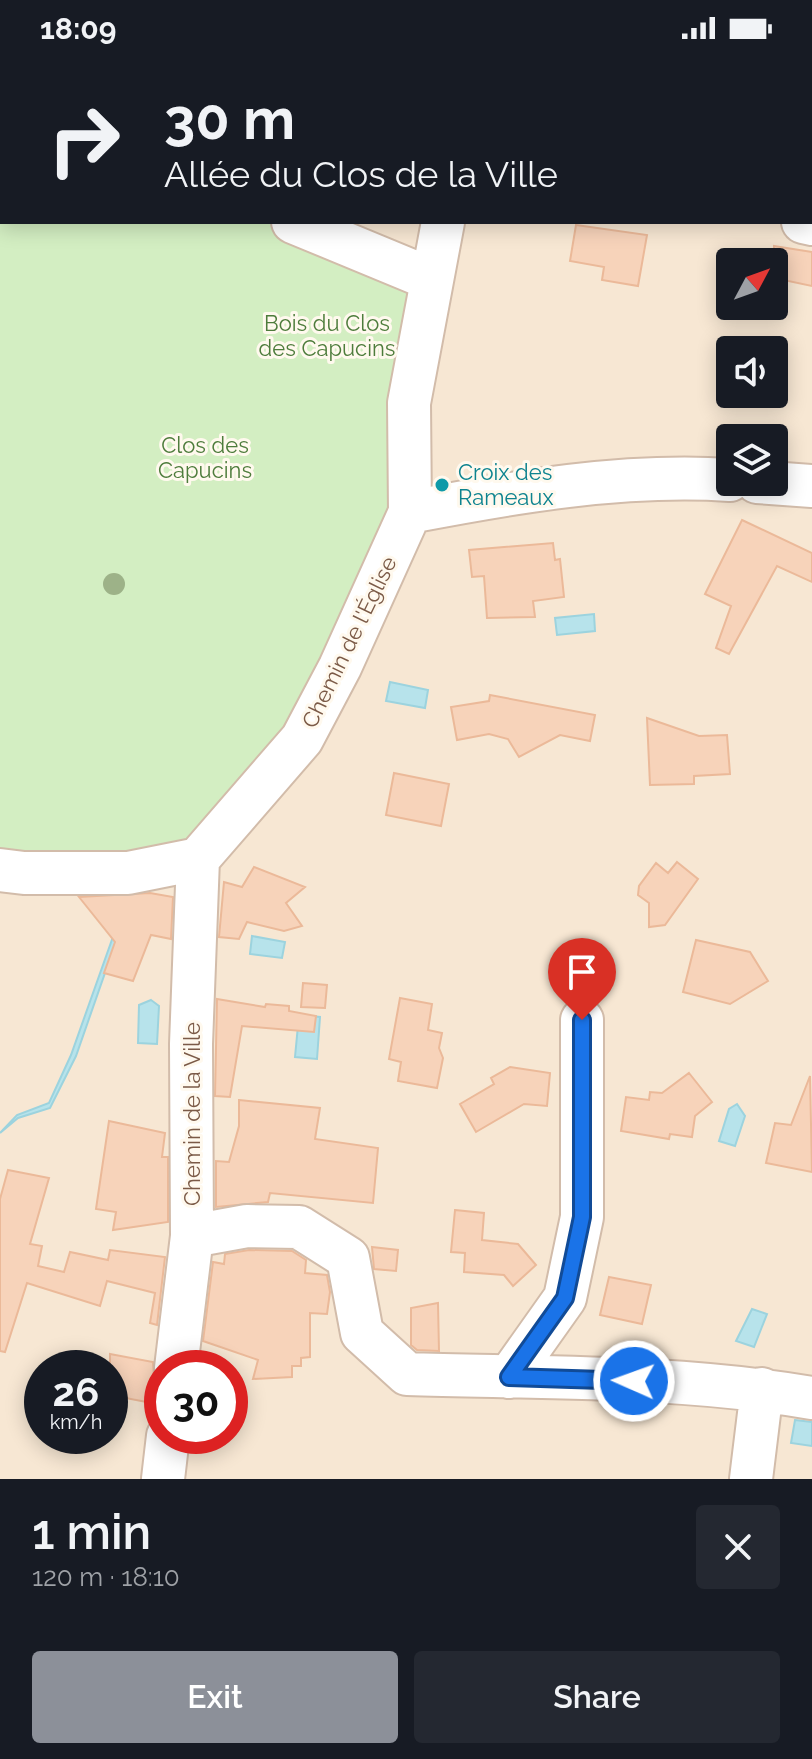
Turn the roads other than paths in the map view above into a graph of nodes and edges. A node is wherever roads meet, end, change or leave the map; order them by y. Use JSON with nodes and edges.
{"nodes":[{"id":1,"x":298,"y":224,"type":"edge"},
{"id":2,"x":443,"y":224,"type":"edge"},
{"id":3,"x":431,"y":279,"type":"junction"},
{"id":4,"x":716,"y":479,"type":"edge"},
{"id":5,"x":788,"y":484,"type":"edge"},
{"id":6,"x":812,"y":486,"type":"edge"},
{"id":7,"x":410,"y":512,"type":"junction"},
{"id":8,"x":198,"y":859,"type":"junction"},
{"id":9,"x":0,"y":870,"type":"edge"},
{"id":10,"x":582,"y":1020,"type":"dead end"},
{"id":11,"x":192,"y":1236,"type":"junction"},
{"id":12,"x":178,"y":1350,"type":"edge"},
{"id":13,"x":509,"y":1377,"type":"junction"},
{"id":14,"x":762,"y":1389,"type":"junction"},
{"id":15,"x":812,"y":1398,"type":"edge"},
{"id":16,"x":166,"y":1454,"type":"edge"},
{"id":17,"x":163,"y":1479,"type":"edge"},
{"id":18,"x":751,"y":1479,"type":"edge"}],
"edges":[{"from":1,"to":3,"type":"street"},
{"from":2,"to":3,"type":"street"},
{"from":3,"to":7,"type":"street"},
{"from":4,"to":7,"type":"street"},
{"from":5,"to":6,"type":"street"},
{"from":7,"to":8,"type":"street","name":"Chemin de l'Église"},
{"from":8,"to":9,"type":"street"},
{"from":8,"to":11,"type":"street","name":"Chemin de la Ville"},
{"from":10,"to":13,"type":"street"},
{"from":11,"to":12,"type":"street","name":"Chemin de la Ville"},
{"from":11,"to":13,"type":"street"},
{"from":13,"to":14,"type":"street"},
{"from":14,"to":15,"type":"street"},
{"from":14,"to":18,"type":"street"},
{"from":16,"to":17,"type":"street"}]}
